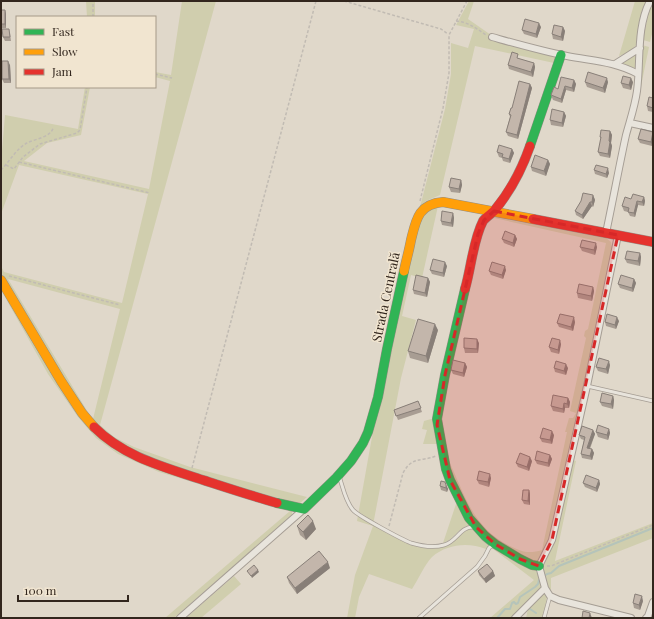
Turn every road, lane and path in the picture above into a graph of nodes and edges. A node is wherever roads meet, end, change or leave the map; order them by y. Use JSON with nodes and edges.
{"nodes":[{"id":1,"x":93,"y":1,"type":"edge"},
{"id":2,"x":316,"y":1,"type":"edge"},
{"id":3,"x":344,"y":1,"type":"edge"},
{"id":4,"x":467,"y":1,"type":"edge"},
{"id":5,"x":650,"y":1,"type":"edge"},
{"id":6,"x":93,"y":16,"type":"edge"},
{"id":7,"x":456,"y":21,"type":"junction"},
{"id":8,"x":449,"y":35,"type":"junction"},
{"id":9,"x":492,"y":37,"type":"joint"},
{"id":10,"x":640,"y":48,"type":"junction"},
{"id":11,"x":562,"y":55,"type":"junction"},
{"id":12,"x":615,"y":64,"type":"junction"},
{"id":13,"x":156,"y":74,"type":"edge"},
{"id":14,"x":638,"y":74,"type":"junction"},
{"id":15,"x":172,"y":78,"type":"dead end"},
{"id":16,"x":87,"y":88,"type":"edge"},
{"id":17,"x":630,"y":123,"type":"junction"},
{"id":18,"x":54,"y":128,"type":"dead end"},
{"id":19,"x":653,"y":128,"type":"edge"},
{"id":20,"x":19,"y":162,"type":"junction"},
{"id":21,"x":6,"y":165,"type":"junction"},
{"id":22,"x":1,"y":170,"type":"edge"},
{"id":23,"x":150,"y":192,"type":"dead end"},
{"id":24,"x":420,"y":204,"type":"dead end"},
{"id":25,"x":494,"y":211,"type":"junction"},
{"id":26,"x":606,"y":233,"type":"junction"},
{"id":27,"x":618,"y":235,"type":"junction"},
{"id":28,"x":653,"y":242,"type":"edge"},
{"id":29,"x":5,"y":278,"type":"edge"},
{"id":30,"x":120,"y":305,"type":"dead end"},
{"id":31,"x":587,"y":386,"type":"junction"},
{"id":32,"x":653,"y":401,"type":"edge"},
{"id":33,"x":443,"y":449,"type":"junction"},
{"id":34,"x":338,"y":474,"type":"junction"},
{"id":35,"x":190,"y":476,"type":"junction"},
{"id":36,"x":304,"y":509,"type":"junction"},
{"id":37,"x":653,"y":526,"type":"edge"},
{"id":38,"x":476,"y":527,"type":"junction"},
{"id":39,"x":388,"y":531,"type":"junction"},
{"id":40,"x":495,"y":544,"type":"junction"},
{"id":41,"x":540,"y":569,"type":"junction"},
{"id":42,"x":544,"y":585,"type":"junction"},
{"id":43,"x":550,"y":596,"type":"junction"},
{"id":44,"x":653,"y":602,"type":"edge"},
{"id":45,"x":180,"y":618,"type":"edge"},
{"id":46,"x":419,"y":618,"type":"edge"},
{"id":47,"x":515,"y":618,"type":"edge"},
{"id":48,"x":544,"y":618,"type":"edge"},
{"id":49,"x":631,"y":618,"type":"edge"},
{"id":50,"x":646,"y":618,"type":"edge"}],
"edges":[{"from":1,"to":6,"type":"path"},
{"from":2,"to":35,"type":"path"},
{"from":3,"to":8,"type":"path"},
{"from":4,"to":7,"type":"path"},
{"from":5,"to":10,"type":"street"},
{"from":7,"to":8,"type":"path"},
{"from":7,"to":9,"type":"path"},
{"from":8,"to":24,"type":"path"},
{"from":9,"to":11,"type":"street"},
{"from":10,"to":12,"type":"street"},
{"from":10,"to":14,"type":"street"},
{"from":11,"to":12,"type":"street"},
{"from":11,"to":25,"type":"street"},
{"from":12,"to":14,"type":"street"},
{"from":13,"to":15,"type":"path"},
{"from":14,"to":17,"type":"street"},
{"from":16,"to":20,"type":"path"},
{"from":17,"to":19,"type":"street"},
{"from":17,"to":26,"type":"street"},
{"from":18,"to":21,"type":"path"},
{"from":20,"to":21,"type":"path"},
{"from":20,"to":23,"type":"path"},
{"from":21,"to":22,"type":"path"},
{"from":25,"to":26,"type":"street","name":"Strada Centrală"},
{"from":25,"to":33,"type":"street"},
{"from":25,"to":34,"type":"street","name":"Strada Centrală"},
{"from":26,"to":27,"type":"street","name":"Strada Centrală"},
{"from":27,"to":28,"type":"street","name":"Strada Centrală"},
{"from":27,"to":31,"type":"street"},
{"from":29,"to":30,"type":"path"},
{"from":29,"to":35,"type":"street"},
{"from":31,"to":32,"type":"lane"},
{"from":31,"to":41,"type":"street"},
{"from":33,"to":38,"type":"street"},
{"from":33,"to":39,"type":"path"},
{"from":34,"to":36,"type":"street","name":"Strada Centrală"},
{"from":34,"to":39,"type":"lane"},
{"from":35,"to":36,"type":"street"},
{"from":36,"to":45,"type":"street","name":"Strada Centrală"},
{"from":37,"to":41,"type":"path"},
{"from":38,"to":39,"type":"lane"},
{"from":38,"to":40,"type":"street"},
{"from":40,"to":41,"type":"street"},
{"from":40,"to":46,"type":"lane"},
{"from":41,"to":42,"type":"street"},
{"from":42,"to":43,"type":"street"},
{"from":42,"to":47,"type":"street"},
{"from":43,"to":48,"type":"lane"},
{"from":43,"to":49,"type":"street"},
{"from":44,"to":50,"type":"street"}]}
